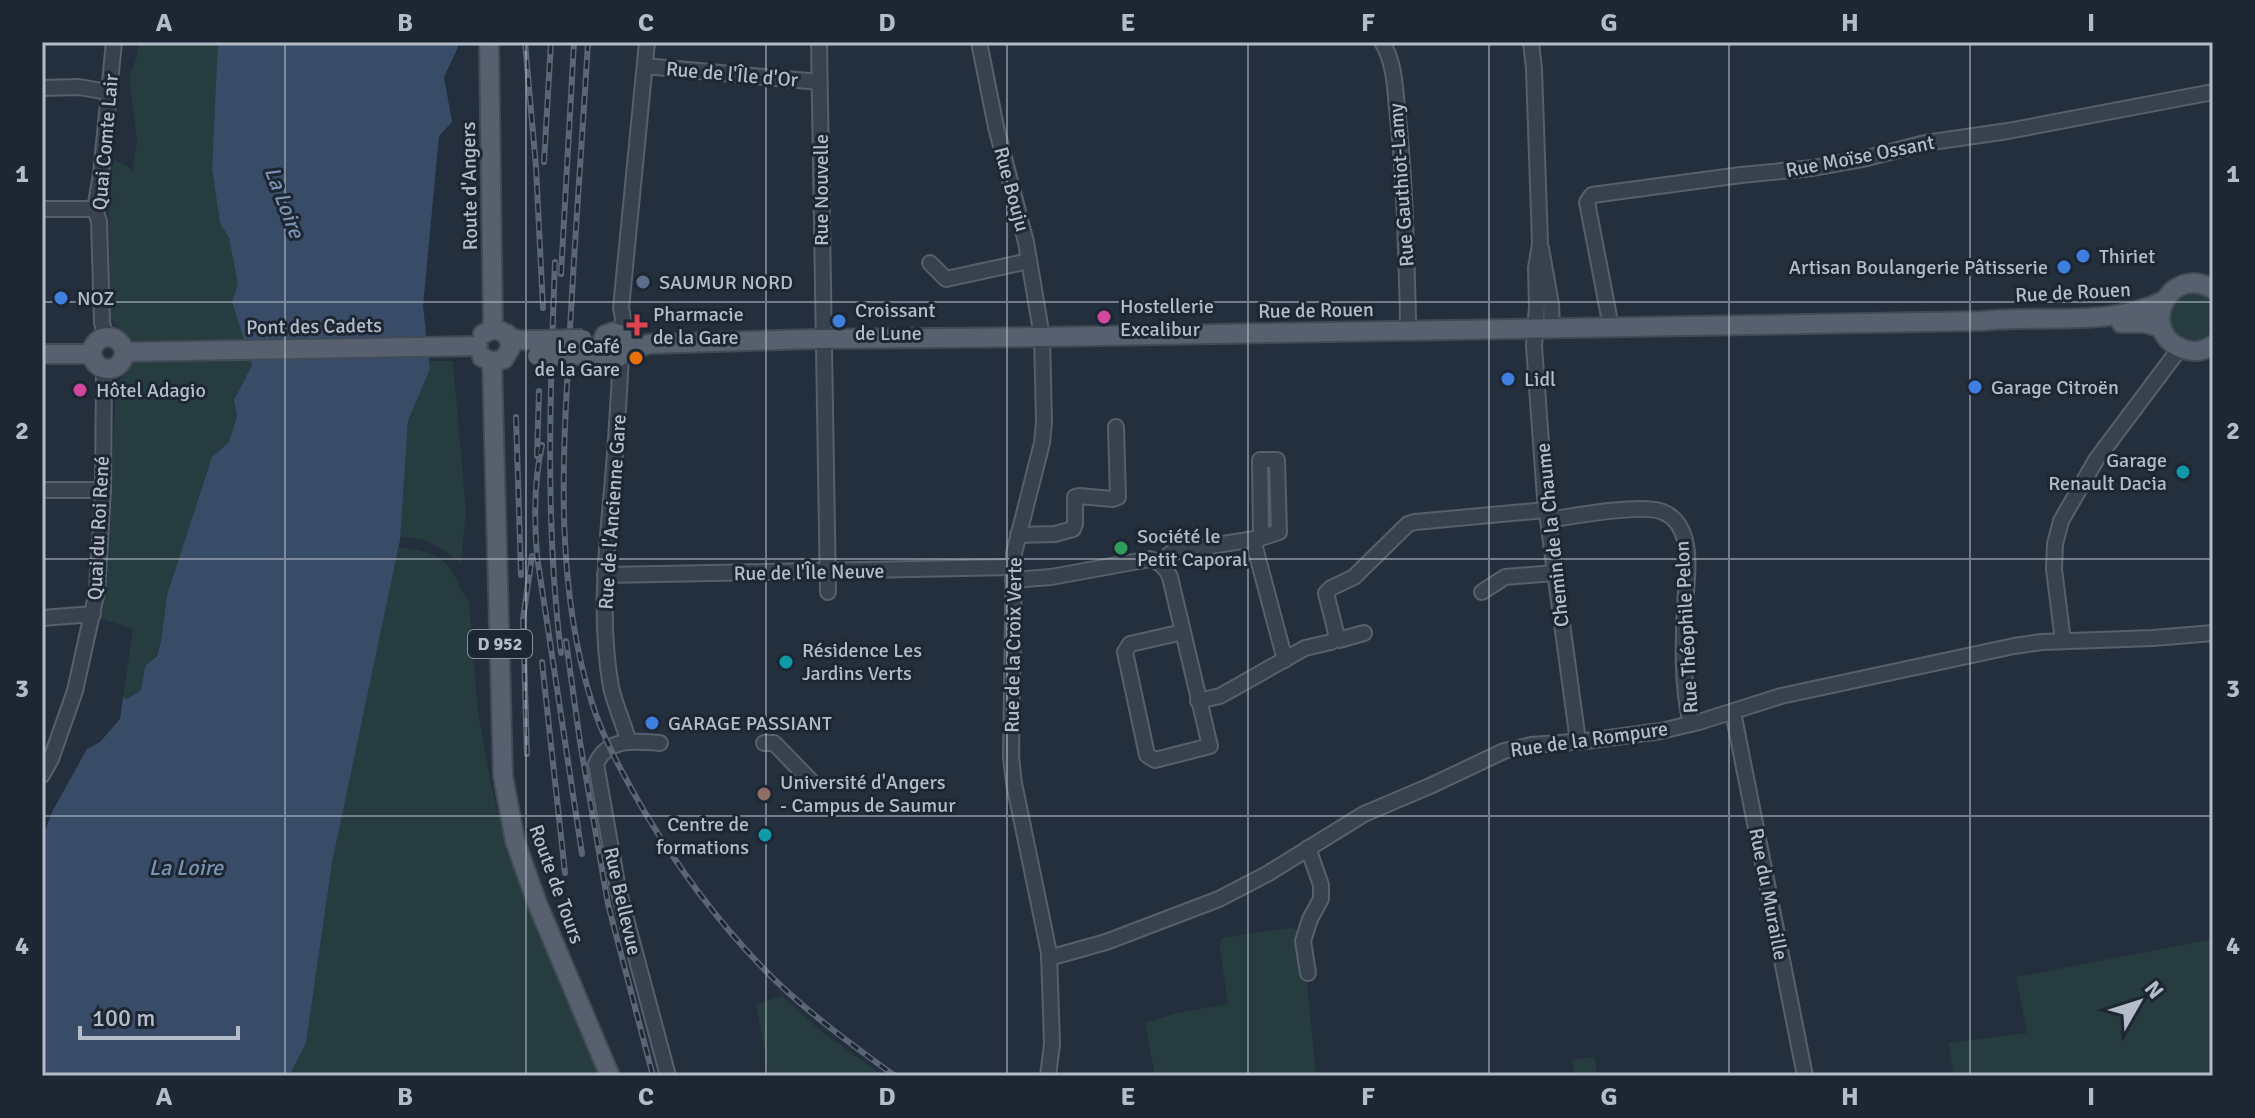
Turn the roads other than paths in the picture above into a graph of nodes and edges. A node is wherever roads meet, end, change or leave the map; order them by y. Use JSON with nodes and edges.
{"nodes":[{"id":1,"x":114,"y":42,"type":"edge"},
{"id":2,"x":489,"y":42,"type":"edge"},
{"id":3,"x":647,"y":42,"type":"edge"},
{"id":4,"x":819,"y":42,"type":"edge"},
{"id":5,"x":979,"y":42,"type":"edge"},
{"id":6,"x":1382,"y":42,"type":"edge"},
{"id":7,"x":1531,"y":42,"type":"edge"},
{"id":8,"x":645,"y":66,"type":"junction"},
{"id":9,"x":819,"y":82,"type":"junction"},
{"id":10,"x":42,"y":88,"type":"edge"},
{"id":11,"x":108,"y":92,"type":"junction"},
{"id":12,"x":2213,"y":92,"type":"edge"},
{"id":13,"x":42,"y":209,"type":"edge"},
{"id":14,"x":95,"y":209,"type":"junction"},
{"id":15,"x":1029,"y":261,"type":"junction"},
{"id":16,"x":930,"y":263,"type":"dead end"},
{"id":17,"x":2213,"y":289,"type":"edge"},
{"id":18,"x":2165,"y":300,"type":"junction"},
{"id":19,"x":1982,"y":321,"type":"junction"},
{"id":20,"x":1611,"y":327,"type":"junction"},
{"id":21,"x":2162,"y":328,"type":"junction"},
{"id":22,"x":1544,"y":329,"type":"junction"},
{"id":23,"x":1406,"y":330,"type":"junction"},
{"id":24,"x":500,"y":332,"type":"junction"},
{"id":25,"x":106,"y":337,"type":"junction"},
{"id":26,"x":1042,"y":337,"type":"junction"},
{"id":27,"x":823,"y":339,"type":"junction"},
{"id":28,"x":468,"y":345,"type":"junction"},
{"id":29,"x":615,"y":345,"type":"junction"},
{"id":30,"x":2213,"y":345,"type":"edge"},
{"id":31,"x":536,"y":348,"type":"junction"},
{"id":32,"x":2180,"y":348,"type":"junction"},
{"id":33,"x":125,"y":352,"type":"junction"},
{"id":34,"x":42,"y":354,"type":"edge"},
{"id":35,"x":91,"y":354,"type":"junction"},
{"id":36,"x":500,"y":359,"type":"junction"},
{"id":37,"x":104,"y":369,"type":"junction"},
{"id":38,"x":1116,"y":427,"type":"dead end"},
{"id":39,"x":42,"y":490,"type":"edge"},
{"id":40,"x":103,"y":490,"type":"junction"},
{"id":41,"x":1547,"y":515,"type":"junction"},
{"id":42,"x":1018,"y":535,"type":"junction"},
{"id":43,"x":1257,"y":539,"type":"junction"},
{"id":44,"x":1160,"y":563,"type":"junction"},
{"id":45,"x":827,"y":572,"type":"junction"},
{"id":46,"x":1554,"y":573,"type":"junction"},
{"id":47,"x":1013,"y":574,"type":"junction"},
{"id":48,"x":605,"y":575,"type":"junction"},
{"id":49,"x":828,"y":592,"type":"dead end"},
{"id":50,"x":1482,"y":592,"type":"dead end"},
{"id":51,"x":93,"y":614,"type":"junction"},
{"id":52,"x":42,"y":618,"type":"edge"},
{"id":53,"x":1183,"y":632,"type":"junction"},
{"id":54,"x":1364,"y":633,"type":"dead end"},
{"id":55,"x":2213,"y":633,"type":"edge"},
{"id":56,"x":1335,"y":638,"type":"junction"},
{"id":57,"x":2063,"y":641,"type":"junction"},
{"id":58,"x":1285,"y":660,"type":"junction"},
{"id":59,"x":1198,"y":701,"type":"junction"},
{"id":60,"x":1733,"y":712,"type":"junction"},
{"id":61,"x":1691,"y":724,"type":"junction"},
{"id":62,"x":628,"y":740,"type":"junction"},
{"id":63,"x":1578,"y":741,"type":"junction"},
{"id":64,"x":660,"y":743,"type":"dead end"},
{"id":65,"x":764,"y":743,"type":"dead end"},
{"id":66,"x":42,"y":775,"type":"edge"},
{"id":67,"x":810,"y":780,"type":"dead end"},
{"id":68,"x":1308,"y":848,"type":"junction"},
{"id":69,"x":1049,"y":956,"type":"junction"},
{"id":70,"x":1308,"y":973,"type":"dead end"},
{"id":71,"x":610,"y":1076,"type":"edge"},
{"id":72,"x":668,"y":1076,"type":"edge"},
{"id":73,"x":1048,"y":1076,"type":"edge"},
{"id":74,"x":1805,"y":1076,"type":"edge"}],
"edges":[{"from":1,"to":11,"type":"street","name":"Quai Comte Lair"},
{"from":2,"to":24,"type":"main road","name":"Route d'Angers"},
{"from":3,"to":8,"type":"street"},
{"from":4,"to":9,"type":"street","name":"Rue Nouvelle"},
{"from":5,"to":15,"type":"street","name":"Rue Bouju"},
{"from":6,"to":23,"type":"street","name":"Rue Gauthiot-Lamy"},
{"from":7,"to":22,"type":"street","name":"Chemin de la Chaume"},
{"from":8,"to":9,"type":"street","name":"Rue de l'Île d'Or"},
{"from":8,"to":29,"type":"street"},
{"from":9,"to":27,"type":"street","name":"Rue Nouvelle"},
{"from":10,"to":11,"type":"street"},
{"from":11,"to":14,"type":"street","name":"Quai Comte Lair"},
{"from":12,"to":20,"type":"street","name":"Rue Moïse Ossant"},
{"from":13,"to":14,"type":"street"},
{"from":14,"to":25,"type":"street","name":"Quai Comte Lair"},
{"from":15,"to":16,"type":"street"},
{"from":15,"to":26,"type":"street","name":"Rue Bouju"},
{"from":17,"to":18,"type":"main road","name":"Rue de Rouen"},
{"from":18,"to":19,"type":"main road","name":"Rue de Rouen"},
{"from":18,"to":21,"type":"main road"},
{"from":19,"to":20,"type":"main road","name":"Rue de Rouen"},
{"from":19,"to":21,"type":"main road","name":"Rue de Rouen"},
{"from":20,"to":22,"type":"main road","name":"Rue de Rouen"},
{"from":21,"to":32,"type":"main road"},
{"from":22,"to":23,"type":"main road","name":"Rue de Rouen"},
{"from":22,"to":41,"type":"street","name":"Chemin de la Chaume"},
{"from":23,"to":26,"type":"main road","name":"Rue de Rouen"},
{"from":24,"to":28,"type":"main road"},
{"from":24,"to":31,"type":"main road"},
{"from":24,"to":36,"type":"main road","name":"Route d'Angers"},
{"from":25,"to":33,"type":"main road"},
{"from":25,"to":35,"type":"main road"},
{"from":26,"to":27,"type":"main road","name":"Rue de Rouen"},
{"from":26,"to":42,"type":"street","name":"Rue de la Croix Verte"},
{"from":27,"to":29,"type":"main road","name":"Rue de Rouen"},
{"from":27,"to":45,"type":"street","name":"Rue Nouvelle"},
{"from":28,"to":33,"type":"main road","name":"Pont des Cadets"},
{"from":28,"to":36,"type":"main road"},
{"from":29,"to":31,"type":"main road","name":"Rue de Rouen","bridge":true},
{"from":29,"to":48,"type":"street","name":"Rue de l'Ancienne Gare"},
{"from":30,"to":32,"type":"main road"},
{"from":31,"to":36,"type":"main road"},
{"from":32,"to":57,"type":"street"},
{"from":33,"to":37,"type":"main road"},
{"from":34,"to":35,"type":"main road"},
{"from":35,"to":37,"type":"main road"},
{"from":36,"to":71,"type":"main road","name":"Route de Tours","number":"D 952"},
{"from":37,"to":40,"type":"street","name":"Quai du Roi René"},
{"from":38,"to":42,"type":"street"},
{"from":39,"to":40,"type":"street"},
{"from":40,"to":51,"type":"street","name":"Quai du Roi René"},
{"from":41,"to":46,"type":"street","name":"Chemin de la Chaume"},
{"from":41,"to":56,"type":"street"},
{"from":41,"to":61,"type":"street","name":"Rue Théophile Pelon"},
{"from":42,"to":47,"type":"street","name":"Rue de la Croix Verte"},
{"from":43,"to":43,"type":"street"},
{"from":43,"to":44,"type":"street"},
{"from":43,"to":58,"type":"street"},
{"from":44,"to":47,"type":"street","name":"Rue de l'Île Neuve"},
{"from":44,"to":53,"type":"street"},
{"from":45,"to":47,"type":"street","name":"Rue de l'Île Neuve"},
{"from":45,"to":48,"type":"street","name":"Rue de l'Île Neuve"},
{"from":45,"to":49,"type":"street","name":"Rue Nouvelle"},
{"from":46,"to":50,"type":"street"},
{"from":46,"to":63,"type":"street","name":"Chemin de la Chaume"},
{"from":47,"to":69,"type":"street","name":"Rue de la Croix Verte"},
{"from":48,"to":62,"type":"street","name":"Rue de l'Ancienne Gare"},
{"from":51,"to":52,"type":"street"},
{"from":51,"to":66,"type":"street","name":"Quai du Roi René"},
{"from":53,"to":59,"type":"street"},
{"from":53,"to":59,"type":"street"},
{"from":54,"to":56,"type":"street"},
{"from":55,"to":57,"type":"street","name":"Rue de la Rompure"},
{"from":56,"to":58,"type":"street"},
{"from":57,"to":60,"type":"street","name":"Rue de la Rompure"},
{"from":58,"to":59,"type":"street"},
{"from":60,"to":61,"type":"street","name":"Rue de la Rompure"},
{"from":60,"to":74,"type":"street","name":"Rue du Muraille"},
{"from":61,"to":63,"type":"street","name":"Rue de la Rompure"},
{"from":62,"to":64,"type":"street"},
{"from":62,"to":72,"type":"street","name":"Rue Bellevue"},
{"from":63,"to":68,"type":"street","name":"Rue de la Rompure"},
{"from":65,"to":67,"type":"street"},
{"from":68,"to":69,"type":"street","name":"Rue de la Rompure"},
{"from":68,"to":70,"type":"street"},
{"from":69,"to":73,"type":"street","name":"Rue de la Croix Verte"}]}
